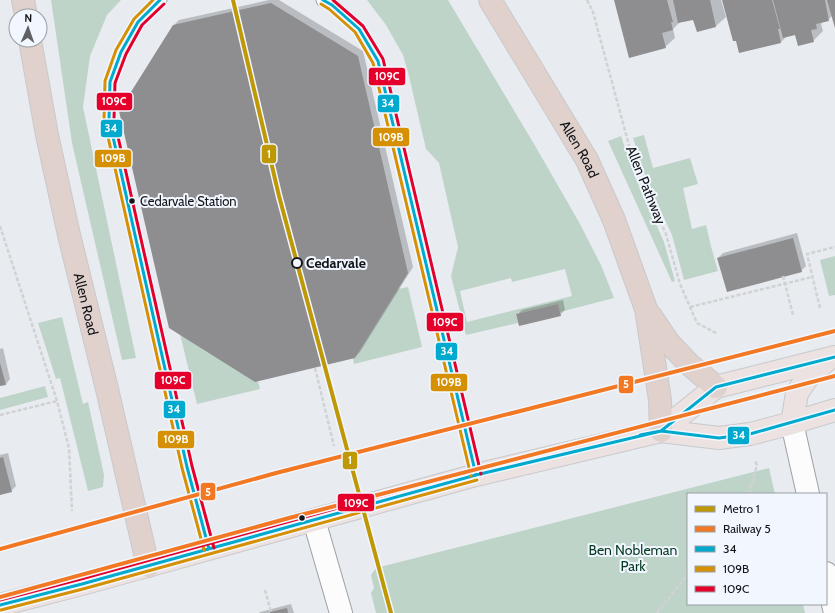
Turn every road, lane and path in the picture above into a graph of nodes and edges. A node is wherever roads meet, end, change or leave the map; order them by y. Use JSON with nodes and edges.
{"nodes":[{"id":1,"x":160,"y":0,"type":"edge"},
{"id":2,"x":323,"y":0,"type":"edge"},
{"id":3,"x":490,"y":0,"type":"edge"},
{"id":4,"x":587,"y":0,"type":"edge"},
{"id":5,"x":31,"y":48,"type":"edge"},
{"id":6,"x":0,"y":226,"type":"edge"},
{"id":7,"x":835,"y":247,"type":"edge"},
{"id":8,"x":783,"y":276,"type":"dead end"},
{"id":9,"x":812,"y":277,"type":"junction"},
{"id":10,"x":785,"y":284,"type":"junction"},
{"id":11,"x":690,"y":307,"type":"junction"},
{"id":12,"x":820,"y":308,"type":"dead end"},
{"id":13,"x":646,"y":309,"type":"junction"},
{"id":14,"x":793,"y":315,"type":"dead end"},
{"id":15,"x":718,"y":334,"type":"dead end"},
{"id":16,"x":832,"y":358,"type":"edge"},
{"id":17,"x":315,"y":368,"type":"dead end"},
{"id":18,"x":716,"y":387,"type":"junction"},
{"id":19,"x":57,"y":401,"type":"junction"},
{"id":20,"x":835,"y":410,"type":"edge"},
{"id":21,"x":0,"y":415,"type":"edge"},
{"id":22,"x":792,"y":423,"type":"junction"},
{"id":23,"x":661,"y":430,"type":"junction"},
{"id":24,"x":334,"y":446,"type":"dead end"},
{"id":25,"x":754,"y":455,"type":"dead end"},
{"id":26,"x":476,"y":475,"type":"junction"},
{"id":27,"x":749,"y":493,"type":"edge"},
{"id":28,"x":808,"y":493,"type":"edge"},
{"id":29,"x":72,"y":511,"type":"dead end"},
{"id":30,"x":314,"y":520,"type":"junction"},
{"id":31,"x":209,"y":549,"type":"junction"},
{"id":32,"x":148,"y":566,"type":"junction"},
{"id":33,"x":687,"y":575,"type":"edge"},
{"id":34,"x":827,"y":578,"type":"edge"},
{"id":35,"x":265,"y":590,"type":"dead end"},
{"id":36,"x":0,"y":605,"type":"edge"},
{"id":37,"x":271,"y":612,"type":"edge"},
{"id":38,"x":341,"y":613,"type":"edge"},
{"id":39,"x":657,"y":613,"type":"edge"},
{"id":40,"x":835,"y":613,"type":"edge"}],
"edges":[{"from":1,"to":31,"type":"lane"},
{"from":2,"to":26,"type":"lane"},
{"from":3,"to":13,"type":"highway","name":"Allen Road"},
{"from":4,"to":11,"type":"path","name":"Allen Pathway"},
{"from":5,"to":32,"type":"highway","name":"Allen Road"},
{"from":6,"to":19,"type":"path"},
{"from":7,"to":9,"type":"path"},
{"from":8,"to":10,"type":"path"},
{"from":9,"to":10,"type":"path"},
{"from":9,"to":12,"type":"path"},
{"from":10,"to":11,"type":"path"},
{"from":10,"to":14,"type":"path"},
{"from":11,"to":15,"type":"path","name":"Allen Pathway"},
{"from":13,"to":18,"type":"highway"},
{"from":13,"to":23,"type":"highway"},
{"from":16,"to":18,"type":"main road"},
{"from":16,"to":22,"type":"main road"},
{"from":17,"to":24,"type":"path"},
{"from":18,"to":23,"type":"main road"},
{"from":19,"to":21,"type":"path"},
{"from":19,"to":29,"type":"path"},
{"from":20,"to":22,"type":"main road"},
{"from":22,"to":23,"type":"main road"},
{"from":22,"to":28,"type":"street"},
{"from":23,"to":26,"type":"main road"},
{"from":25,"to":27,"type":"path"},
{"from":26,"to":30,"type":"main road"},
{"from":30,"to":31,"type":"main road"},
{"from":30,"to":38,"type":"street"},
{"from":31,"to":32,"type":"main road"},
{"from":32,"to":36,"type":"main road"},
{"from":33,"to":39,"type":"path"},
{"from":34,"to":40,"type":"street"},
{"from":35,"to":37,"type":"path"}]}
